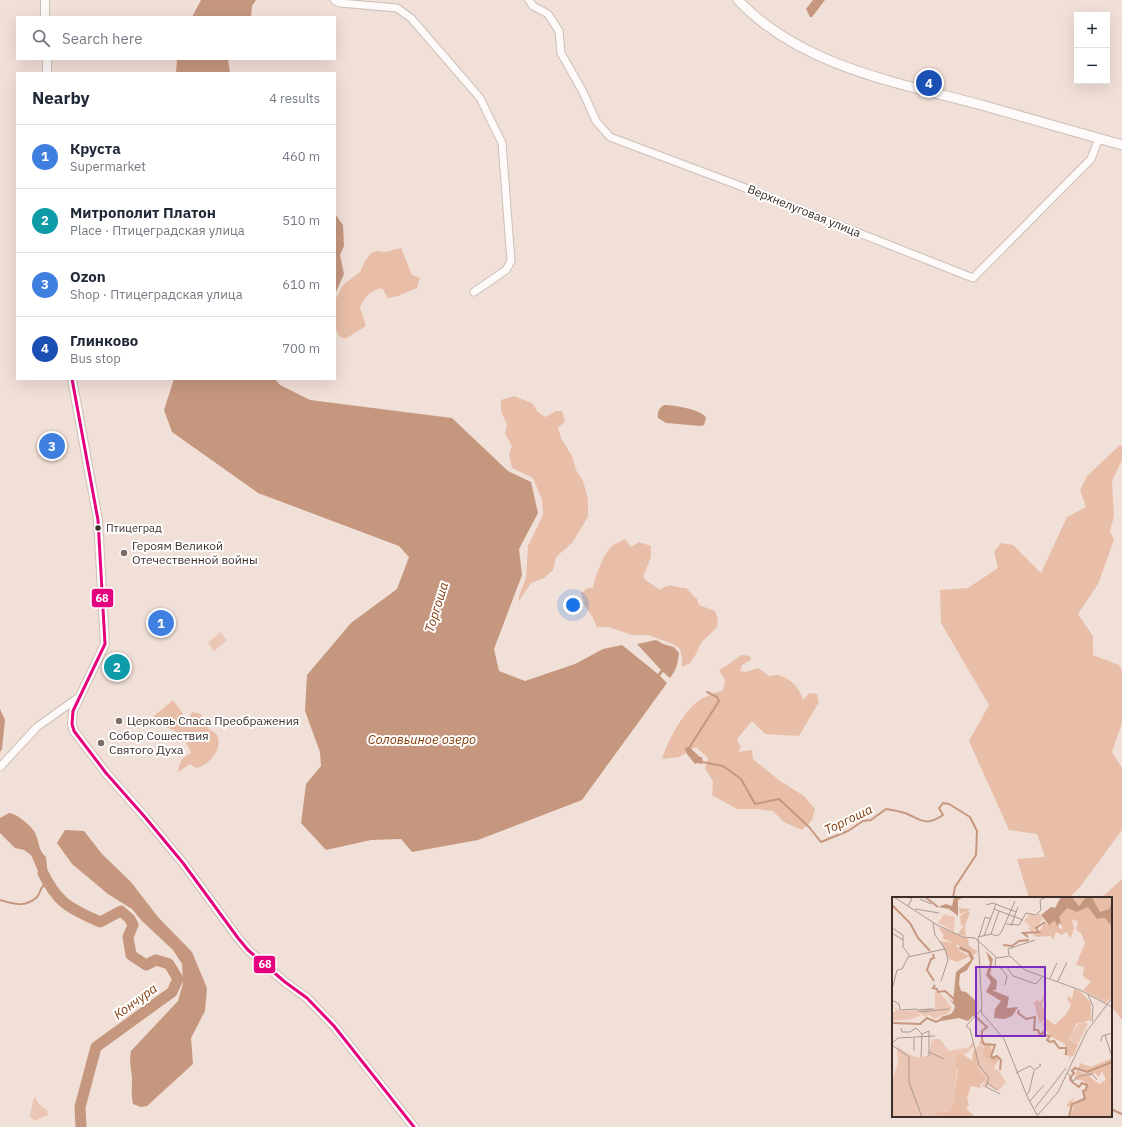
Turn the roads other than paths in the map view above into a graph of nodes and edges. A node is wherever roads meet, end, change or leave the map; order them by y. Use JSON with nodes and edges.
{"nodes":[{"id":1,"x":45,"y":0,"type":"edge"},
{"id":2,"x":334,"y":0,"type":"edge"},
{"id":3,"x":529,"y":0,"type":"edge"},
{"id":4,"x":738,"y":0,"type":"edge"},
{"id":5,"x":45,"y":16,"type":"edge"},
{"id":6,"x":47,"y":60,"type":"edge"},
{"id":7,"x":47,"y":72,"type":"edge"},
{"id":8,"x":1099,"y":138,"type":"junction"},
{"id":9,"x":1122,"y":145,"type":"edge"},
{"id":10,"x":474,"y":292,"type":"dead end"},
{"id":11,"x":72,"y":380,"type":"edge"},
{"id":12,"x":80,"y":697,"type":"junction"},
{"id":13,"x":0,"y":767,"type":"edge"},
{"id":14,"x":414,"y":1127,"type":"edge"}],
"edges":[{"from":1,"to":5,"type":"street"},
{"from":2,"to":10,"type":"street"},
{"from":3,"to":8,"type":"street","name":"Верхнелуговая улица"},
{"from":4,"to":8,"type":"main road"},
{"from":6,"to":7,"type":"street"},
{"from":8,"to":9,"type":"main road"},
{"from":11,"to":12,"type":"street"},
{"from":12,"to":13,"type":"street"},
{"from":12,"to":14,"type":"street"}]}
